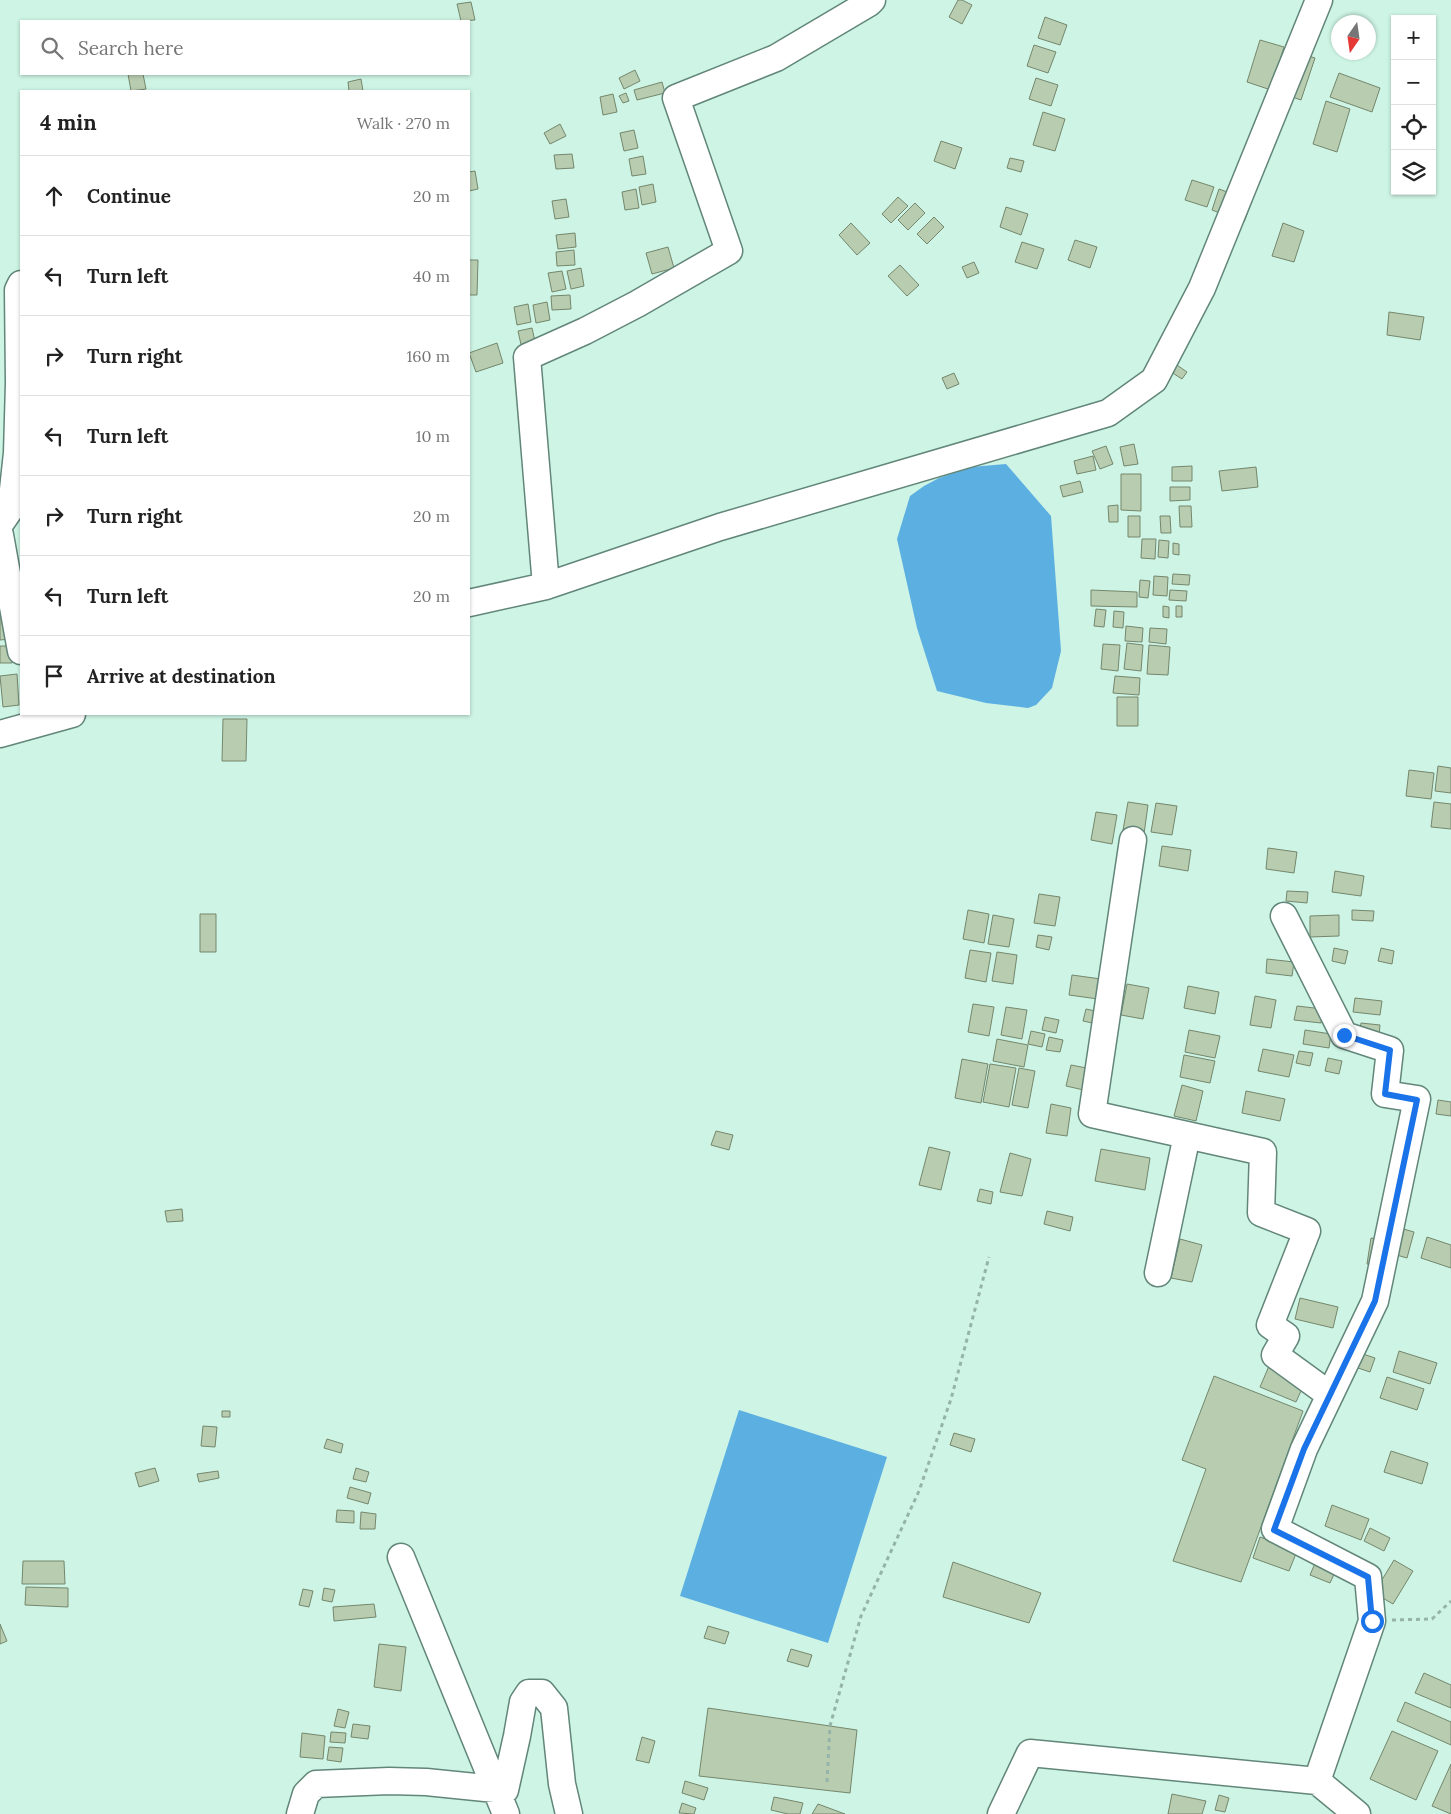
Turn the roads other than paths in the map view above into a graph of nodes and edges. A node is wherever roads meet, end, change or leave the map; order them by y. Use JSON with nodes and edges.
{"nodes":[{"id":1,"x":872,"y":0,"type":"edge"},
{"id":2,"x":1319,"y":0,"type":"edge"},
{"id":3,"x":20,"y":286,"type":"edge"},
{"id":4,"x":20,"y":382,"type":"edge"},
{"id":5,"x":0,"y":524,"type":"edge"},
{"id":6,"x":0,"y":535,"type":"edge"},
{"id":7,"x":546,"y":586,"type":"junction"},
{"id":8,"x":470,"y":603,"type":"edge"},
{"id":9,"x":20,"y":645,"type":"edge"},
{"id":10,"x":64,"y":715,"type":"edge"},
{"id":11,"x":34,"y":719,"type":"edge"},
{"id":12,"x":0,"y":734,"type":"edge"},
{"id":13,"x":1133,"y":840,"type":"dead end"},
{"id":14,"x":1284,"y":916,"type":"dead end"},
{"id":15,"x":1187,"y":1135,"type":"junction"},
{"id":16,"x":1158,"y":1273,"type":"dead end"},
{"id":17,"x":1330,"y":1395,"type":"junction"},
{"id":18,"x":401,"y":1557,"type":"dead end"},
{"id":19,"x":1317,"y":1781,"type":"junction"},
{"id":20,"x":300,"y":1814,"type":"edge"},
{"id":21,"x":506,"y":1814,"type":"edge"},
{"id":22,"x":569,"y":1814,"type":"edge"},
{"id":23,"x":1001,"y":1814,"type":"edge"},
{"id":24,"x":1357,"y":1814,"type":"edge"}],
"edges":[{"from":1,"to":7,"type":"street"},
{"from":2,"to":7,"type":"street"},
{"from":3,"to":4,"type":"street"},
{"from":4,"to":5,"type":"street"},
{"from":6,"to":9,"type":"street"},
{"from":7,"to":8,"type":"street"},
{"from":10,"to":11,"type":"street"},
{"from":11,"to":12,"type":"street"},
{"from":13,"to":15,"type":"street"},
{"from":14,"to":17,"type":"street"},
{"from":15,"to":16,"type":"street"},
{"from":15,"to":17,"type":"street"},
{"from":17,"to":19,"type":"street"},
{"from":18,"to":21,"type":"street"},
{"from":19,"to":23,"type":"street"},
{"from":19,"to":24,"type":"street"},
{"from":20,"to":22,"type":"street"}]}
